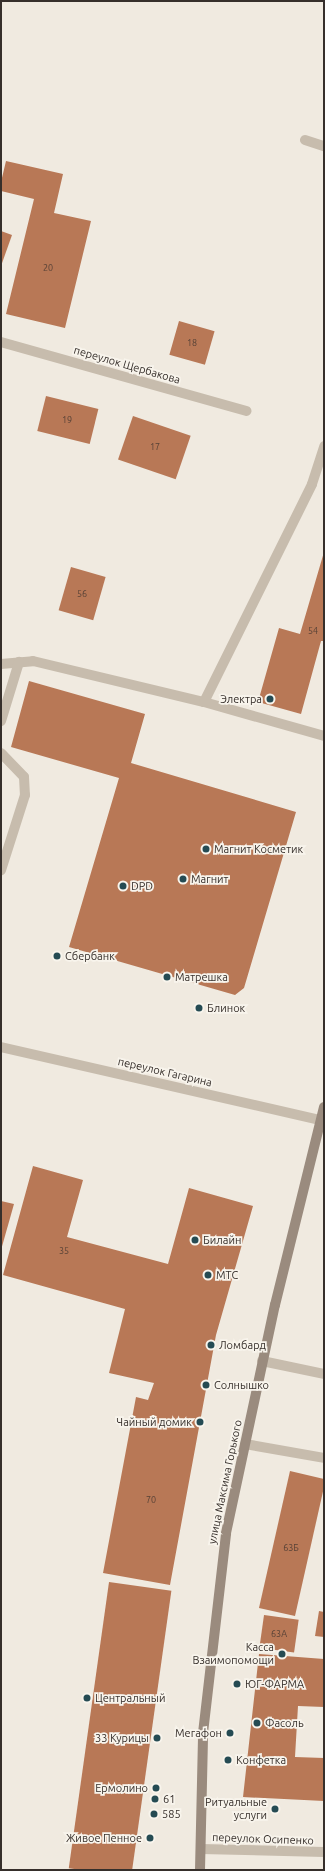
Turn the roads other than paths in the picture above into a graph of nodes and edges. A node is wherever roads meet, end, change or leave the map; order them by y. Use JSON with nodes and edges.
{"nodes":[{"id":1,"x":305,"y":140,"type":"dead end"},
{"id":2,"x":324,"y":146,"type":"edge"},
{"id":3,"x":1,"y":342,"type":"edge"},
{"id":4,"x":246,"y":411,"type":"dead end"},
{"id":5,"x":324,"y":446,"type":"edge"},
{"id":6,"x":19,"y":662,"type":"junction"},
{"id":7,"x":1,"y":664,"type":"edge"},
{"id":8,"x":204,"y":702,"type":"junction"},
{"id":9,"x":1,"y":721,"type":"edge"},
{"id":10,"x":324,"y":736,"type":"edge"},
{"id":11,"x":1,"y":753,"type":"edge"},
{"id":12,"x":1,"y":870,"type":"edge"},
{"id":13,"x":1,"y":1047,"type":"edge"},
{"id":14,"x":324,"y":1107,"type":"edge"},
{"id":15,"x":322,"y":1121,"type":"edge"},
{"id":16,"x":262,"y":1361,"type":"junction"},
{"id":17,"x":324,"y":1374,"type":"edge"},
{"id":18,"x":246,"y":1444,"type":"junction"},
{"id":19,"x":324,"y":1458,"type":"edge"},
{"id":20,"x":201,"y":1849,"type":"junction"},
{"id":21,"x":324,"y":1852,"type":"edge"},
{"id":22,"x":200,"y":1870,"type":"edge"}],
"edges":[{"from":1,"to":2,"type":"street"},
{"from":3,"to":4,"type":"street","name":"переулок Щербакова"},
{"from":5,"to":8,"type":"street"},
{"from":6,"to":7,"type":"street"},
{"from":6,"to":8,"type":"street"},
{"from":6,"to":9,"type":"street"},
{"from":8,"to":10,"type":"street"},
{"from":11,"to":12,"type":"street"},
{"from":13,"to":15,"type":"street","name":"переулок Гагарина"},
{"from":14,"to":15,"type":"main road","name":"улица Максима Горького"},
{"from":15,"to":16,"type":"main road","name":"улица Максима Горького"},
{"from":16,"to":17,"type":"street"},
{"from":16,"to":18,"type":"main road","name":"улица Максима Горького"},
{"from":18,"to":19,"type":"street"},
{"from":18,"to":20,"type":"main road","name":"улица Максима Горького"},
{"from":20,"to":21,"type":"street","name":"переулок Осипенко"},
{"from":20,"to":22,"type":"main road","name":"улица Максима Горького"}]}
